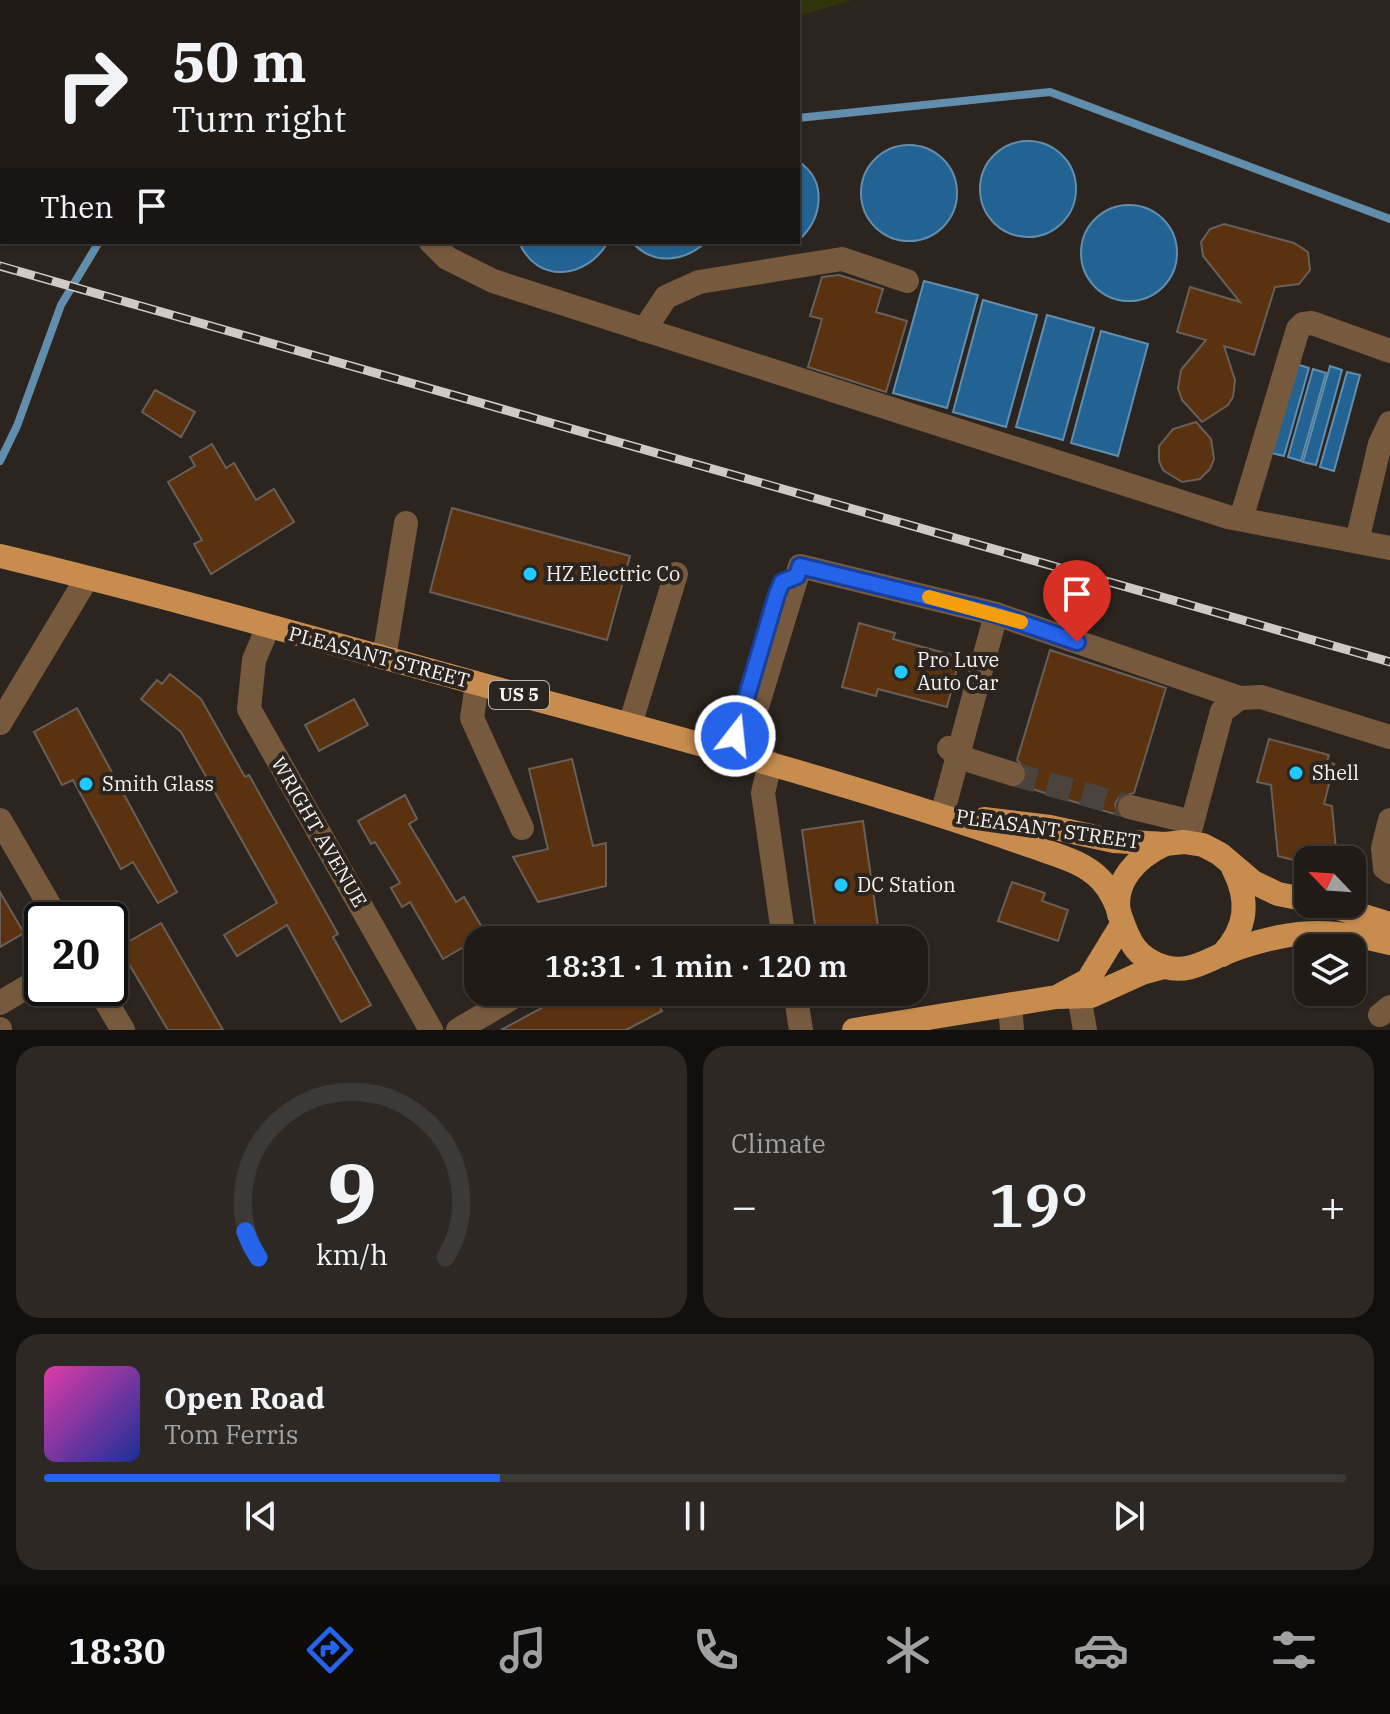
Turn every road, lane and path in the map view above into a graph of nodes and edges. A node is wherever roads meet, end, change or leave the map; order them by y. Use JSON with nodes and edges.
{"nodes":[{"id":1,"x":433,"y":244,"type":"edge"},
{"id":2,"x":907,"y":281,"type":"dead end"},
{"id":3,"x":644,"y":330,"type":"junction"},
{"id":4,"x":1390,"y":351,"type":"edge"},
{"id":5,"x":1390,"y":423,"type":"edge"},
{"id":6,"x":1241,"y":519,"type":"junction"},
{"id":7,"x":406,"y":523,"type":"dead end"},
{"id":8,"x":1357,"y":541,"type":"junction"},
{"id":9,"x":1390,"y":548,"type":"edge"},
{"id":10,"x":0,"y":556,"type":"edge"},
{"id":11,"x":676,"y":574,"type":"dead end"},
{"id":12,"x":797,"y":576,"type":"junction"},
{"id":13,"x":87,"y":578,"type":"junction"},
{"id":14,"x":996,"y":614,"type":"junction"},
{"id":15,"x":268,"y":627,"type":"junction"},
{"id":16,"x":384,"y":658,"type":"junction"},
{"id":17,"x":477,"y":684,"type":"junction"},
{"id":18,"x":1240,"y":698,"type":"junction"},
{"id":19,"x":0,"y":723,"type":"edge"},
{"id":20,"x":630,"y":725,"type":"junction"},
{"id":21,"x":1390,"y":737,"type":"edge"},
{"id":22,"x":736,"y":754,"type":"junction"},
{"id":23,"x":959,"y":757,"type":"junction"},
{"id":24,"x":770,"y":763,"type":"junction"},
{"id":25,"x":1013,"y":774,"type":"tunnel mouth"},
{"id":26,"x":1130,"y":807,"type":"tunnel mouth"},
{"id":27,"x":942,"y":815,"type":"junction"},
{"id":28,"x":0,"y":820,"type":"edge"},
{"id":29,"x":1390,"y":820,"type":"edge"},
{"id":30,"x":522,"y":828,"type":"dead end"},
{"id":31,"x":1186,"y":838,"type":"junction"},
{"id":32,"x":1233,"y":868,"type":"junction"},
{"id":33,"x":1390,"y":872,"type":"edge"},
{"id":34,"x":1294,"y":897,"type":"edge"},
{"id":35,"x":48,"y":902,"type":"edge"},
{"id":36,"x":1366,"y":917,"type":"edge"},
{"id":37,"x":1121,"y":921,"type":"junction"},
{"id":38,"x":1390,"y":924,"type":"edge"},
{"id":39,"x":782,"y":926,"type":"edge"},
{"id":40,"x":1390,"y":943,"type":"edge"},
{"id":41,"x":1222,"y":955,"type":"junction"},
{"id":42,"x":1164,"y":967,"type":"junction"},
{"id":43,"x":24,"y":989,"type":"edge"},
{"id":44,"x":1067,"y":996,"type":"junction"},
{"id":45,"x":0,"y":1003,"type":"edge"},
{"id":46,"x":1010,"y":1005,"type":"junction"},
{"id":47,"x":109,"y":1006,"type":"edge"},
{"id":48,"x":498,"y":1006,"type":"edge"},
{"id":49,"x":797,"y":1006,"type":"edge"},
{"id":50,"x":123,"y":1030,"type":"edge"},
{"id":51,"x":431,"y":1030,"type":"edge"},
{"id":52,"x":458,"y":1030,"type":"edge"},
{"id":53,"x":801,"y":1030,"type":"edge"},
{"id":54,"x":854,"y":1030,"type":"edge"},
{"id":55,"x":1012,"y":1030,"type":"edge"},
{"id":56,"x":1085,"y":1030,"type":"edge"}],
"edges":[{"from":1,"to":3,"type":"street"},
{"from":2,"to":3,"type":"street"},
{"from":3,"to":6,"type":"street"},
{"from":4,"to":6,"type":"street"},
{"from":5,"to":8,"type":"street"},
{"from":6,"to":8,"type":"street"},
{"from":7,"to":16,"type":"street"},
{"from":8,"to":9,"type":"street"},
{"from":10,"to":13,"type":"main road","name":"PLEASANT STREET","number":"US 5"},
{"from":11,"to":20,"type":"street"},
{"from":12,"to":14,"type":"street"},
{"from":12,"to":22,"type":"street"},
{"from":12,"to":23,"type":"street"},
{"from":13,"to":15,"type":"main road","name":"PLEASANT STREET","number":"US 5"},
{"from":13,"to":19,"type":"street"},
{"from":14,"to":18,"type":"street"},
{"from":14,"to":23,"type":"street"},
{"from":15,"to":16,"type":"main road","name":"PLEASANT STREET","number":"US 5"},
{"from":15,"to":51,"type":"street","name":"WRIGHT AVENUE"},
{"from":16,"to":17,"type":"main road","name":"PLEASANT STREET","number":"US 5"},
{"from":17,"to":20,"type":"main road","name":"PLEASANT STREET","number":"US 5"},
{"from":17,"to":30,"type":"street"},
{"from":18,"to":21,"type":"street"},
{"from":18,"to":31,"type":"street"},
{"from":20,"to":22,"type":"main road","name":"PLEASANT STREET","number":"US 5"},
{"from":22,"to":24,"type":"main road","name":"PLEASANT STREET","number":"US 5"},
{"from":23,"to":25,"type":"street"},
{"from":23,"to":27,"type":"street"},
{"from":24,"to":27,"type":"main road","name":"PLEASANT STREET","number":"US 5"},
{"from":24,"to":39,"type":"street"},
{"from":26,"to":31,"type":"street"},
{"from":27,"to":31,"type":"main road","name":"PLEASANT STREET","number":"US 5"},
{"from":27,"to":37,"type":"main road","name":"PLEASANT STREET","number":"US 5"},
{"from":28,"to":35,"type":"street"},
{"from":29,"to":33,"type":"street"},
{"from":31,"to":32,"type":"main road"},
{"from":31,"to":37,"type":"main road"},
{"from":32,"to":34,"type":"main road"},
{"from":32,"to":41,"type":"main road"},
{"from":36,"to":38,"type":"main road"},
{"from":37,"to":42,"type":"main road","name":"PLEASANT STREET","number":"US 5"},
{"from":37,"to":44,"type":"main road"},
{"from":40,"to":41,"type":"main road"},
{"from":41,"to":42,"type":"main road"},
{"from":42,"to":44,"type":"main road"},
{"from":43,"to":45,"type":"street"},
{"from":44,"to":46,"type":"main road"},
{"from":44,"to":56,"type":"street"},
{"from":46,"to":54,"type":"main road"},
{"from":46,"to":55,"type":"street"},
{"from":47,"to":50,"type":"street"},
{"from":48,"to":52,"type":"street"},
{"from":49,"to":53,"type":"street"}]}
